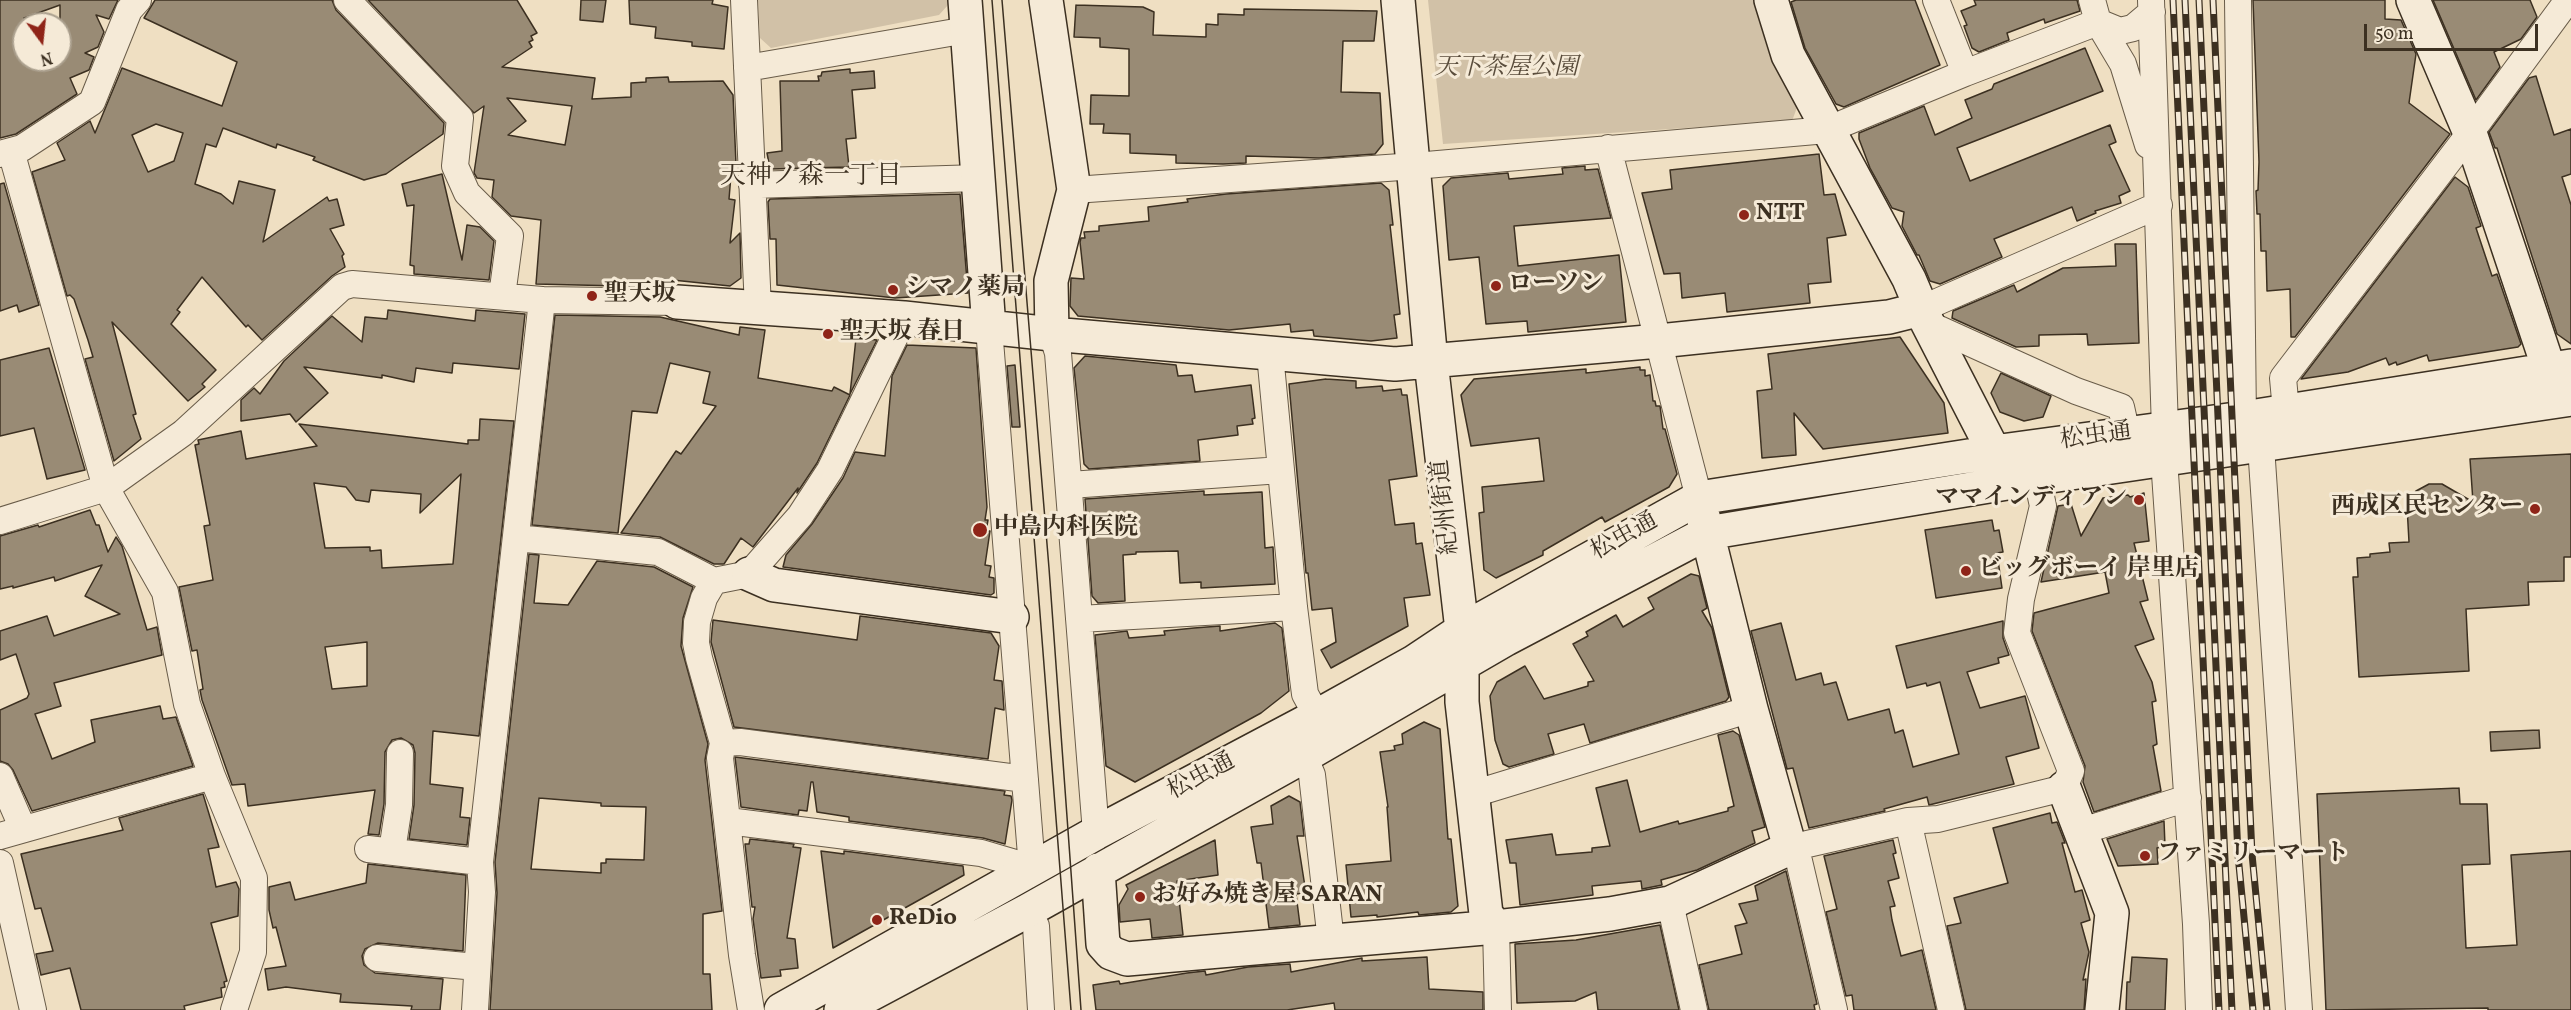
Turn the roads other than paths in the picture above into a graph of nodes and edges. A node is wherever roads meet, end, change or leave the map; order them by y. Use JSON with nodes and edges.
{"nodes":[{"id":1,"x":138,"y":0,"type":"edge"},
{"id":2,"x":347,"y":0,"type":"edge"},
{"id":3,"x":744,"y":0,"type":"edge"},
{"id":4,"x":1047,"y":0,"type":"edge"},
{"id":5,"x":1398,"y":0,"type":"edge"},
{"id":6,"x":1770,"y":0,"type":"edge"},
{"id":7,"x":1936,"y":0,"type":"edge"},
{"id":8,"x":2238,"y":0,"type":"edge"},
{"id":9,"x":2413,"y":0,"type":"edge"},
{"id":10,"x":2568,"y":0,"type":"edge"},
{"id":11,"x":2151,"y":6,"type":"edge"},
{"id":12,"x":2095,"y":11,"type":"edge"},
{"id":13,"x":966,"y":15,"type":"edge"},
{"id":14,"x":747,"y":68,"type":"junction"},
{"id":15,"x":1965,"y":73,"type":"junction"},
{"id":16,"x":1827,"y":130,"type":"junction"},
{"id":17,"x":2470,"y":133,"type":"junction"},
{"id":18,"x":1608,"y":148,"type":"junction"},
{"id":19,"x":6,"y":152,"type":"edge"},
{"id":20,"x":1415,"y":166,"type":"junction"},
{"id":21,"x":979,"y":178,"type":"junction"},
{"id":22,"x":752,"y":185,"type":"junction"},
{"id":23,"x":1074,"y":190,"type":"junction"},
{"id":24,"x":2158,"y":193,"type":"junction"},
{"id":25,"x":502,"y":296,"type":"junction"},
{"id":26,"x":542,"y":300,"type":"junction"},
{"id":27,"x":677,"y":302,"type":"joint"},
{"id":28,"x":758,"y":308,"type":"junction"},
{"id":29,"x":1925,"y":316,"type":"junction"},
{"id":30,"x":904,"y":318,"type":"junction"},
{"id":31,"x":989,"y":328,"type":"junction"},
{"id":32,"x":1052,"y":334,"type":"junction"},
{"id":33,"x":1659,"y":341,"type":"junction"},
{"id":34,"x":1270,"y":354,"type":"junction"},
{"id":35,"x":1431,"y":362,"type":"junction"},
{"id":36,"x":2560,"y":368,"type":"edge"},
{"id":37,"x":2571,"y":399,"type":"edge"},
{"id":38,"x":2286,"y":411,"type":"junction"},
{"id":39,"x":2243,"y":418,"type":"junction"},
{"id":40,"x":2127,"y":434,"type":"junction"},
{"id":41,"x":2165,"y":444,"type":"junction"},
{"id":42,"x":2261,"y":446,"type":"junction"},
{"id":43,"x":1994,"y":452,"type":"junction"},
{"id":44,"x":1281,"y":470,"type":"junction"},
{"id":45,"x":2037,"y":478,"type":"junction"},
{"id":46,"x":1070,"y":485,"type":"junction"},
{"id":47,"x":106,"y":488,"type":"junction"},
{"id":48,"x":1699,"y":498,"type":"junction"},
{"id":49,"x":0,"y":521,"type":"edge"},
{"id":50,"x":1707,"y":533,"type":"junction"},
{"id":51,"x":516,"y":538,"type":"junction"},
{"id":52,"x":749,"y":574,"type":"junction"},
{"id":53,"x":714,"y":581,"type":"junction"},
{"id":54,"x":1294,"y":607,"type":"junction"},
{"id":55,"x":1012,"y":617,"type":"junction"},
{"id":56,"x":1079,"y":619,"type":"junction"},
{"id":57,"x":1462,"y":630,"type":"junction"},
{"id":58,"x":1461,"y":667,"type":"junction"},
{"id":59,"x":1751,"y":709,"type":"junction"},
{"id":60,"x":1317,"y":716,"type":"junction"},
{"id":61,"x":723,"y":743,"type":"junction"},
{"id":62,"x":400,"y":753,"type":"dead end"},
{"id":63,"x":1304,"y":756,"type":"junction"},
{"id":64,"x":0,"y":776,"type":"edge"},
{"id":65,"x":212,"y":776,"type":"junction"},
{"id":66,"x":1025,"y":779,"type":"junction"},
{"id":67,"x":2064,"y":788,"type":"junction"},
{"id":68,"x":1473,"y":794,"type":"junction"},
{"id":69,"x":2187,"y":798,"type":"junction"},
{"id":70,"x":729,"y":821,"type":"junction"},
{"id":71,"x":1908,"y":821,"type":"junction"},
{"id":72,"x":2082,"y":831,"type":"junction"},
{"id":73,"x":11,"y":832,"type":"edge"},
{"id":74,"x":1096,"y":833,"type":"junction"},
{"id":75,"x":1790,"y":848,"type":"junction"},
{"id":76,"x":480,"y":862,"type":"junction"},
{"id":77,"x":0,"y":863,"type":"edge"},
{"id":78,"x":1032,"y":868,"type":"junction"},
{"id":79,"x":1098,"y":870,"type":"junction"},
{"id":80,"x":1670,"y":903,"type":"junction"},
{"id":81,"x":1027,"y":911,"type":"junction"},
{"id":82,"x":1496,"y":927,"type":"junction"},
{"id":83,"x":1331,"y":941,"type":"junction"},
{"id":84,"x":378,"y":957,"type":"dead end"},
{"id":85,"x":477,"y":967,"type":"junction"},
{"id":86,"x":33,"y":1010,"type":"edge"},
{"id":87,"x":234,"y":1010,"type":"edge"},
{"id":88,"x":475,"y":1010,"type":"edge"},
{"id":89,"x":751,"y":1010,"type":"edge"},
{"id":90,"x":782,"y":1010,"type":"edge"},
{"id":91,"x":842,"y":1010,"type":"edge"},
{"id":92,"x":1041,"y":1010,"type":"edge"},
{"id":93,"x":1498,"y":1010,"type":"edge"},
{"id":94,"x":1694,"y":1010,"type":"edge"},
{"id":95,"x":1833,"y":1010,"type":"edge"},
{"id":96,"x":1951,"y":1010,"type":"edge"},
{"id":97,"x":2102,"y":1010,"type":"edge"},
{"id":98,"x":2199,"y":1010,"type":"edge"},
{"id":99,"x":2299,"y":1010,"type":"edge"}],
"edges":[{"from":1,"to":19,"type":"street"},
{"from":2,"to":25,"type":"street"},
{"from":3,"to":14,"type":"street"},
{"from":4,"to":23,"type":"street"},
{"from":5,"to":20,"type":"street","name":"紀州街道"},
{"from":6,"to":16,"type":"street"},
{"from":7,"to":15,"type":"street"},
{"from":8,"to":39,"type":"street"},
{"from":9,"to":17,"type":"street"},
{"from":10,"to":17,"type":"street"},
{"from":11,"to":12,"type":"street"},
{"from":11,"to":24,"type":"street"},
{"from":12,"to":15,"type":"street"},
{"from":12,"to":24,"type":"street"},
{"from":13,"to":14,"type":"street"},
{"from":13,"to":21,"type":"street"},
{"from":14,"to":22,"type":"street"},
{"from":15,"to":16,"type":"street"},
{"from":16,"to":18,"type":"street"},
{"from":16,"to":29,"type":"street"},
{"from":17,"to":36,"type":"street"},
{"from":17,"to":38,"type":"street"},
{"from":18,"to":20,"type":"street"},
{"from":18,"to":33,"type":"street"},
{"from":19,"to":47,"type":"street"},
{"from":20,"to":23,"type":"street"},
{"from":20,"to":35,"type":"street","name":"紀州街道"},
{"from":21,"to":22,"type":"street"},
{"from":21,"to":31,"type":"street"},
{"from":22,"to":28,"type":"street"},
{"from":23,"to":32,"type":"street"},
{"from":24,"to":29,"type":"street"},
{"from":24,"to":41,"type":"street"},
{"from":25,"to":26,"type":"street"},
{"from":25,"to":47,"type":"street"},
{"from":26,"to":27,"type":"street"},
{"from":26,"to":51,"type":"street"},
{"from":27,"to":28,"type":"street"},
{"from":28,"to":30,"type":"street"},
{"from":29,"to":33,"type":"street"},
{"from":29,"to":40,"type":"street"},
{"from":29,"to":43,"type":"street"},
{"from":30,"to":31,"type":"street"},
{"from":30,"to":52,"type":"street"},
{"from":31,"to":32,"type":"street"},
{"from":31,"to":55,"type":"street"},
{"from":32,"to":34,"type":"street"},
{"from":32,"to":46,"type":"street"},
{"from":33,"to":35,"type":"street"},
{"from":33,"to":48,"type":"street"},
{"from":34,"to":35,"type":"street"},
{"from":34,"to":44,"type":"street"},
{"from":35,"to":57,"type":"street","name":"紀州街道"},
{"from":36,"to":38,"type":"street","name":"松虫通"},
{"from":37,"to":42,"type":"street","name":"松虫通"},
{"from":38,"to":39,"type":"street","name":"松虫通"},
{"from":39,"to":41,"type":"street","name":"松虫通"},
{"from":39,"to":42,"type":"street"},
{"from":40,"to":41,"type":"street","name":"松虫通"},
{"from":40,"to":43,"type":"street","name":"松虫通"},
{"from":41,"to":42,"type":"street","name":"松虫通"},
{"from":41,"to":45,"type":"street","name":"松虫通"},
{"from":41,"to":69,"type":"street"},
{"from":42,"to":99,"type":"street"},
{"from":43,"to":48,"type":"street","name":"松虫通"},
{"from":44,"to":46,"type":"street"},
{"from":44,"to":54,"type":"street"},
{"from":45,"to":50,"type":"street","name":"松虫通"},
{"from":45,"to":67,"type":"street"},
{"from":46,"to":56,"type":"street"},
{"from":47,"to":49,"type":"street"},
{"from":47,"to":65,"type":"street"},
{"from":48,"to":50,"type":"street"},
{"from":48,"to":57,"type":"street","name":"松虫通"},
{"from":50,"to":58,"type":"street","name":"松虫通"},
{"from":50,"to":59,"type":"street"},
{"from":51,"to":53,"type":"street"},
{"from":51,"to":76,"type":"street"},
{"from":52,"to":53,"type":"street"},
{"from":52,"to":55,"type":"street"},
{"from":53,"to":61,"type":"street"},
{"from":54,"to":56,"type":"street"},
{"from":54,"to":60,"type":"street"},
{"from":55,"to":66,"type":"street"},
{"from":56,"to":74,"type":"street"},
{"from":57,"to":58,"type":"street","name":"紀州街道"},
{"from":57,"to":60,"type":"street","name":"松虫通"},
{"from":58,"to":63,"type":"street","name":"松虫通"},
{"from":58,"to":68,"type":"street","name":"紀州街道"},
{"from":59,"to":68,"type":"street"},
{"from":59,"to":75,"type":"street"},
{"from":60,"to":74,"type":"street","name":"松虫通"},
{"from":61,"to":66,"type":"street"},
{"from":61,"to":70,"type":"street"},
{"from":62,"to":76,"type":"street"},
{"from":63,"to":79,"type":"street","name":"松虫通"},
{"from":63,"to":83,"type":"street"},
{"from":64,"to":73,"type":"street"},
{"from":65,"to":73,"type":"street"},
{"from":65,"to":87,"type":"street"},
{"from":66,"to":78,"type":"street"},
{"from":67,"to":71,"type":"street"},
{"from":67,"to":72,"type":"street"},
{"from":68,"to":82,"type":"street","name":"紀州街道"},
{"from":69,"to":72,"type":"street"},
{"from":69,"to":98,"type":"street"},
{"from":70,"to":78,"type":"street"},
{"from":70,"to":89,"type":"street"},
{"from":71,"to":75,"type":"street"},
{"from":71,"to":96,"type":"street"},
{"from":72,"to":97,"type":"street"},
{"from":74,"to":78,"type":"street","name":"松虫通"},
{"from":75,"to":80,"type":"street"},
{"from":75,"to":95,"type":"street"},
{"from":76,"to":85,"type":"street"},
{"from":77,"to":86,"type":"street"},
{"from":78,"to":90,"type":"street","name":"松虫通"},
{"from":79,"to":81,"type":"street","name":"松虫通"},
{"from":79,"to":83,"type":"street"},
{"from":80,"to":82,"type":"street"},
{"from":80,"to":94,"type":"street"},
{"from":81,"to":91,"type":"street","name":"松虫通"},
{"from":81,"to":92,"type":"street"},
{"from":82,"to":83,"type":"street"},
{"from":82,"to":93,"type":"street","name":"紀州街道"},
{"from":84,"to":85,"type":"street"},
{"from":85,"to":88,"type":"street"}]}
